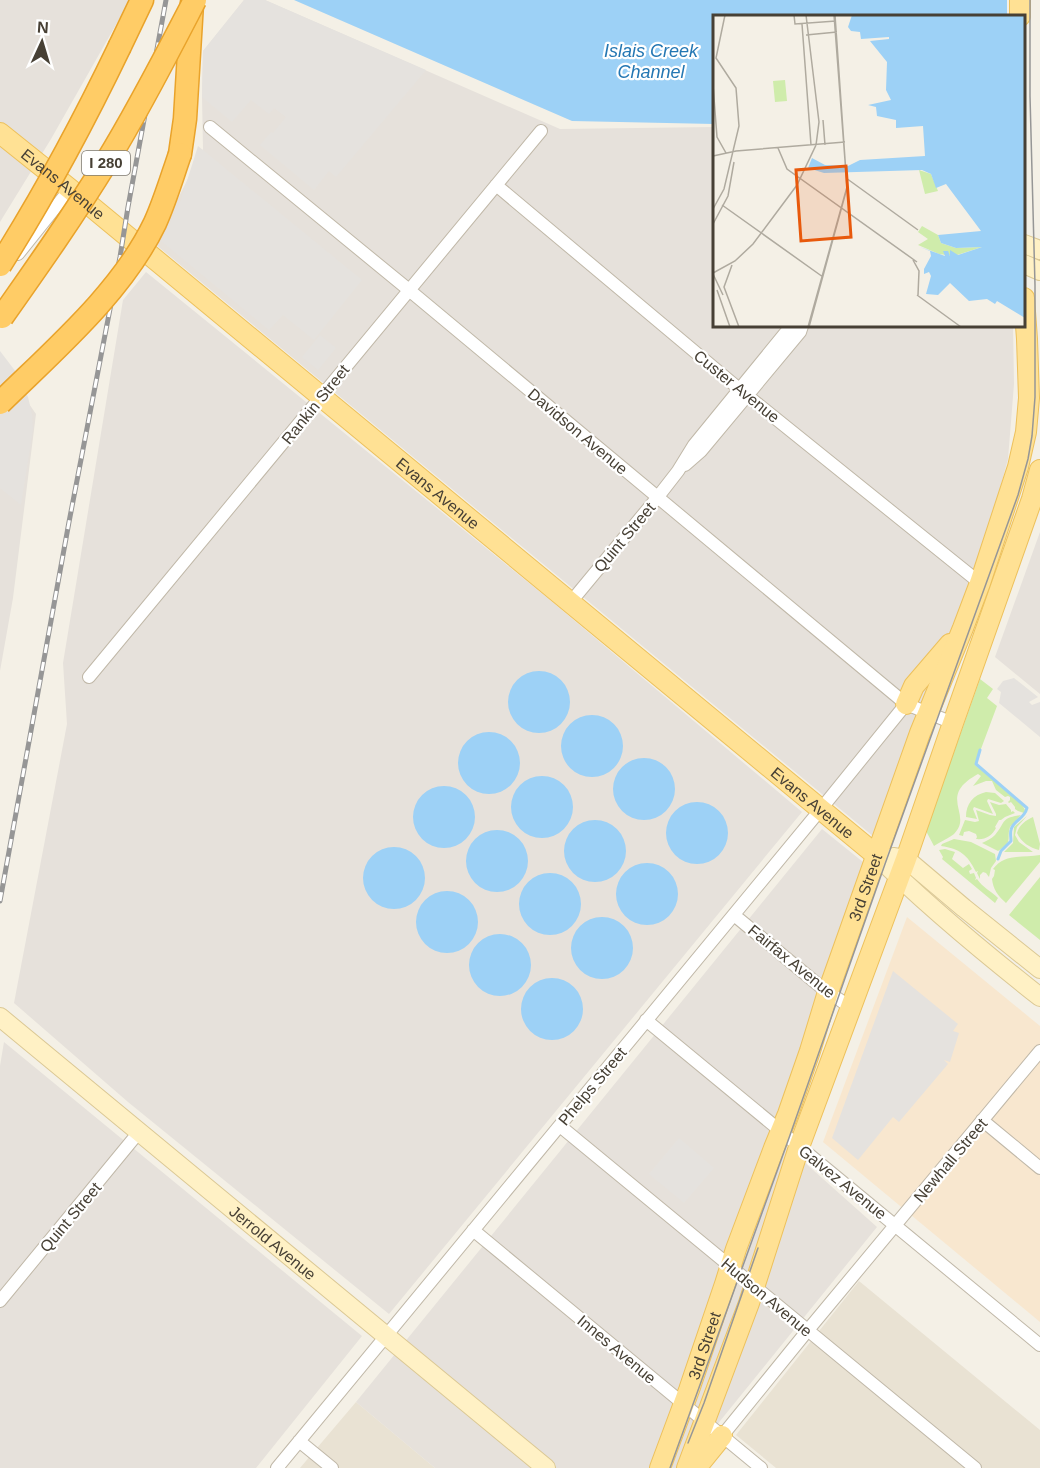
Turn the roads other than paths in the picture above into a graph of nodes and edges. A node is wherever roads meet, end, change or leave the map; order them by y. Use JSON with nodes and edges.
{"nodes":[{"id":1,"x":142,"y":0,"type":"edge"},
{"id":2,"x":194,"y":0,"type":"edge"},
{"id":3,"x":210,"y":127,"type":"dead end"},
{"id":4,"x":541,"y":131,"type":"dead end"},
{"id":5,"x":0,"y":133,"type":"edge"},
{"id":6,"x":496,"y":185,"type":"junction"},
{"id":7,"x":70,"y":189,"type":"junction"},
{"id":8,"x":1025,"y":245,"type":"edge"},
{"id":9,"x":1040,"y":250,"type":"edge"},
{"id":10,"x":0,"y":265,"type":"edge"},
{"id":11,"x":1025,"y":265,"type":"edge"},
{"id":12,"x":1040,"y":272,"type":"edge"},
{"id":13,"x":0,"y":276,"type":"edge"},
{"id":14,"x":409,"y":290,"type":"junction"},
{"id":15,"x":1025,"y":318,"type":"edge"},
{"id":16,"x":0,"y":320,"type":"edge"},
{"id":17,"x":790,"y":327,"type":"edge"},
{"id":18,"x":802,"y":327,"type":"edge"},
{"id":19,"x":743,"y":392,"type":"junction"},
{"id":20,"x":321,"y":397,"type":"junction"},
{"id":21,"x":0,"y":403,"type":"edge"},
{"id":22,"x":1040,"y":463,"type":"edge"},
{"id":23,"x":1018,"y":467,"type":"junction"},
{"id":24,"x":1039,"y":480,"type":"edge"},
{"id":25,"x":657,"y":498,"type":"junction"},
{"id":26,"x":980,"y":583,"type":"junction"},
{"id":27,"x":570,"y":603,"type":"junction"},
{"id":28,"x":963,"y":628,"type":"junction"},
{"id":29,"x":89,"y":677,"type":"dead end"},
{"id":30,"x":906,"y":704,"type":"junction"},
{"id":31,"x":928,"y":713,"type":"junction"},
{"id":32,"x":953,"y":723,"type":"junction"},
{"id":33,"x":821,"y":809,"type":"junction"},
{"id":34,"x":876,"y":855,"type":"junction"},
{"id":35,"x":906,"y":859,"type":"junction"},
{"id":36,"x":899,"y":878,"type":"junction"},
{"id":37,"x":734,"y":915,"type":"junction"},
{"id":38,"x":1040,"y":969,"type":"edge"},
{"id":39,"x":828,"y":992,"type":"junction"},
{"id":40,"x":1040,"y":997,"type":"edge"},
{"id":41,"x":850,"y":1007,"type":"junction"},
{"id":42,"x":0,"y":1017,"type":"edge"},
{"id":43,"x":646,"y":1020,"type":"junction"},
{"id":44,"x":1040,"y":1051,"type":"edge"},
{"id":45,"x":982,"y":1120,"type":"junction"},
{"id":46,"x":560,"y":1125,"type":"junction"},
{"id":47,"x":780,"y":1131,"type":"junction"},
{"id":48,"x":139,"y":1132,"type":"junction"},
{"id":49,"x":800,"y":1147,"type":"junction"},
{"id":50,"x":1040,"y":1168,"type":"edge"},
{"id":51,"x":895,"y":1225,"type":"junction"},
{"id":52,"x":473,"y":1230,"type":"junction"},
{"id":53,"x":730,"y":1266,"type":"junction"},
{"id":54,"x":754,"y":1286,"type":"junction"},
{"id":55,"x":0,"y":1301,"type":"edge"},
{"id":56,"x":808,"y":1330,"type":"junction"},
{"id":57,"x":386,"y":1336,"type":"junction"},
{"id":58,"x":1040,"y":1345,"type":"edge"},
{"id":59,"x":683,"y":1404,"type":"junction"},
{"id":60,"x":705,"y":1422,"type":"junction"},
{"id":61,"x":722,"y":1436,"type":"junction"},
{"id":62,"x":299,"y":1441,"type":"junction"},
{"id":63,"x":277,"y":1468,"type":"edge"},
{"id":64,"x":332,"y":1468,"type":"edge"},
{"id":65,"x":546,"y":1468,"type":"edge"},
{"id":66,"x":660,"y":1468,"type":"edge"},
{"id":67,"x":687,"y":1468,"type":"edge"},
{"id":68,"x":696,"y":1468,"type":"edge"},
{"id":69,"x":761,"y":1468,"type":"edge"},
{"id":70,"x":975,"y":1468,"type":"edge"}],
"edges":[{"from":1,"to":10,"type":"highway","number":"I 280","bridge":true},
{"from":2,"to":16,"type":"highway","number":"I 280","bridge":true},
{"from":2,"to":21,"type":"highway","bridge":true},
{"from":3,"to":14,"type":"street","name":"Davidson Avenue"},
{"from":4,"to":6,"type":"street","name":"Rankin Street"},
{"from":5,"to":7,"type":"main road","name":"Evans Avenue"},
{"from":6,"to":14,"type":"street","name":"Rankin Street"},
{"from":6,"to":19,"type":"street","name":"Custer Avenue"},
{"from":7,"to":13,"type":"street"},
{"from":7,"to":20,"type":"main road","name":"Evans Avenue"},
{"from":8,"to":9,"type":"street"},
{"from":11,"to":12,"type":"street"},
{"from":14,"to":20,"type":"street","name":"Rankin Street"},
{"from":14,"to":25,"type":"street","name":"Davidson Avenue"},
{"from":15,"to":23,"type":"main road","name":"3rd Street"},
{"from":17,"to":19,"type":"street","name":"Quint Street"},
{"from":18,"to":19,"type":"street","name":"Quint Street"},
{"from":19,"to":25,"type":"street","name":"Quint Street"},
{"from":19,"to":26,"type":"street","name":"Custer Avenue"},
{"from":20,"to":27,"type":"main road","name":"Evans Avenue"},
{"from":20,"to":29,"type":"street","name":"Rankin Street"},
{"from":22,"to":23,"type":"street"},
{"from":23,"to":26,"type":"main road","name":"3rd Street"},
{"from":24,"to":32,"type":"main road","name":"3rd Street"},
{"from":25,"to":27,"type":"street","name":"Quint Street"},
{"from":25,"to":30,"type":"street","name":"Davidson Avenue"},
{"from":26,"to":28,"type":"main road","name":"3rd Street"},
{"from":27,"to":33,"type":"main road","name":"Evans Avenue"},
{"from":28,"to":30,"type":"main road"},
{"from":28,"to":31,"type":"main road","name":"3rd Street"},
{"from":30,"to":31,"type":"street","name":"Davidson Avenue"},
{"from":30,"to":33,"type":"street","name":"Phelps Street"},
{"from":31,"to":32,"type":"street","name":"Davidson Avenue"},
{"from":31,"to":34,"type":"main road","name":"3rd Street"},
{"from":32,"to":35,"type":"main road","name":"3rd Street"},
{"from":33,"to":34,"type":"main road","name":"Evans Avenue"},
{"from":33,"to":37,"type":"street","name":"Phelps Street"},
{"from":34,"to":35,"type":"street"},
{"from":34,"to":36,"type":"street","name":"Evans Avenue"},
{"from":34,"to":39,"type":"main road","name":"3rd Street"},
{"from":35,"to":36,"type":"main road","name":"3rd Street"},
{"from":35,"to":38,"type":"street"},
{"from":36,"to":40,"type":"street","name":"Evans Avenue"},
{"from":36,"to":41,"type":"main road","name":"3rd Street"},
{"from":37,"to":39,"type":"street","name":"Fairfax Avenue"},
{"from":37,"to":43,"type":"street","name":"Phelps Street"},
{"from":39,"to":41,"type":"street","name":"Fairfax Avenue"},
{"from":39,"to":47,"type":"main road","name":"3rd Street"},
{"from":41,"to":49,"type":"main road","name":"3rd Street"},
{"from":42,"to":48,"type":"street","name":"Jerrold Avenue"},
{"from":43,"to":46,"type":"street","name":"Phelps Street"},
{"from":43,"to":47,"type":"street","name":"Galvez Avenue"},
{"from":44,"to":45,"type":"street","name":"Newhall Street"},
{"from":45,"to":50,"type":"street"},
{"from":45,"to":51,"type":"street","name":"Newhall Street"},
{"from":46,"to":52,"type":"street","name":"Phelps Street"},
{"from":46,"to":53,"type":"street","name":"Hudson Avenue"},
{"from":47,"to":49,"type":"street","name":"Galvez Avenue"},
{"from":47,"to":53,"type":"main road","name":"3rd Street"},
{"from":48,"to":55,"type":"street","name":"Quint Street"},
{"from":48,"to":57,"type":"street","name":"Jerrold Avenue"},
{"from":49,"to":51,"type":"street","name":"Galvez Avenue"},
{"from":49,"to":54,"type":"main road","name":"3rd Street"},
{"from":51,"to":56,"type":"street","name":"Newhall Street"},
{"from":51,"to":58,"type":"street","name":"Galvez Avenue"},
{"from":52,"to":57,"type":"street","name":"Phelps Street"},
{"from":52,"to":59,"type":"street","name":"Innes Avenue"},
{"from":53,"to":54,"type":"street","name":"Hudson Avenue"},
{"from":53,"to":59,"type":"main road","name":"3rd Street"},
{"from":54,"to":56,"type":"street","name":"Hudson Avenue"},
{"from":54,"to":60,"type":"main road","name":"3rd Street"},
{"from":56,"to":61,"type":"street","name":"Newhall Street"},
{"from":56,"to":70,"type":"street","name":"Hudson Avenue"},
{"from":57,"to":62,"type":"street","name":"Phelps Street"},
{"from":57,"to":65,"type":"street","name":"Jerrold Avenue"},
{"from":59,"to":60,"type":"street","name":"Innes Avenue"},
{"from":59,"to":66,"type":"main road","name":"3rd Street"},
{"from":60,"to":61,"type":"street","name":"Innes Avenue"},
{"from":60,"to":67,"type":"main road","name":"3rd Street"},
{"from":61,"to":68,"type":"main road"},
{"from":61,"to":69,"type":"street","name":"Innes Avenue"},
{"from":62,"to":63,"type":"street","name":"Phelps Street"},
{"from":62,"to":64,"type":"street"}]}
